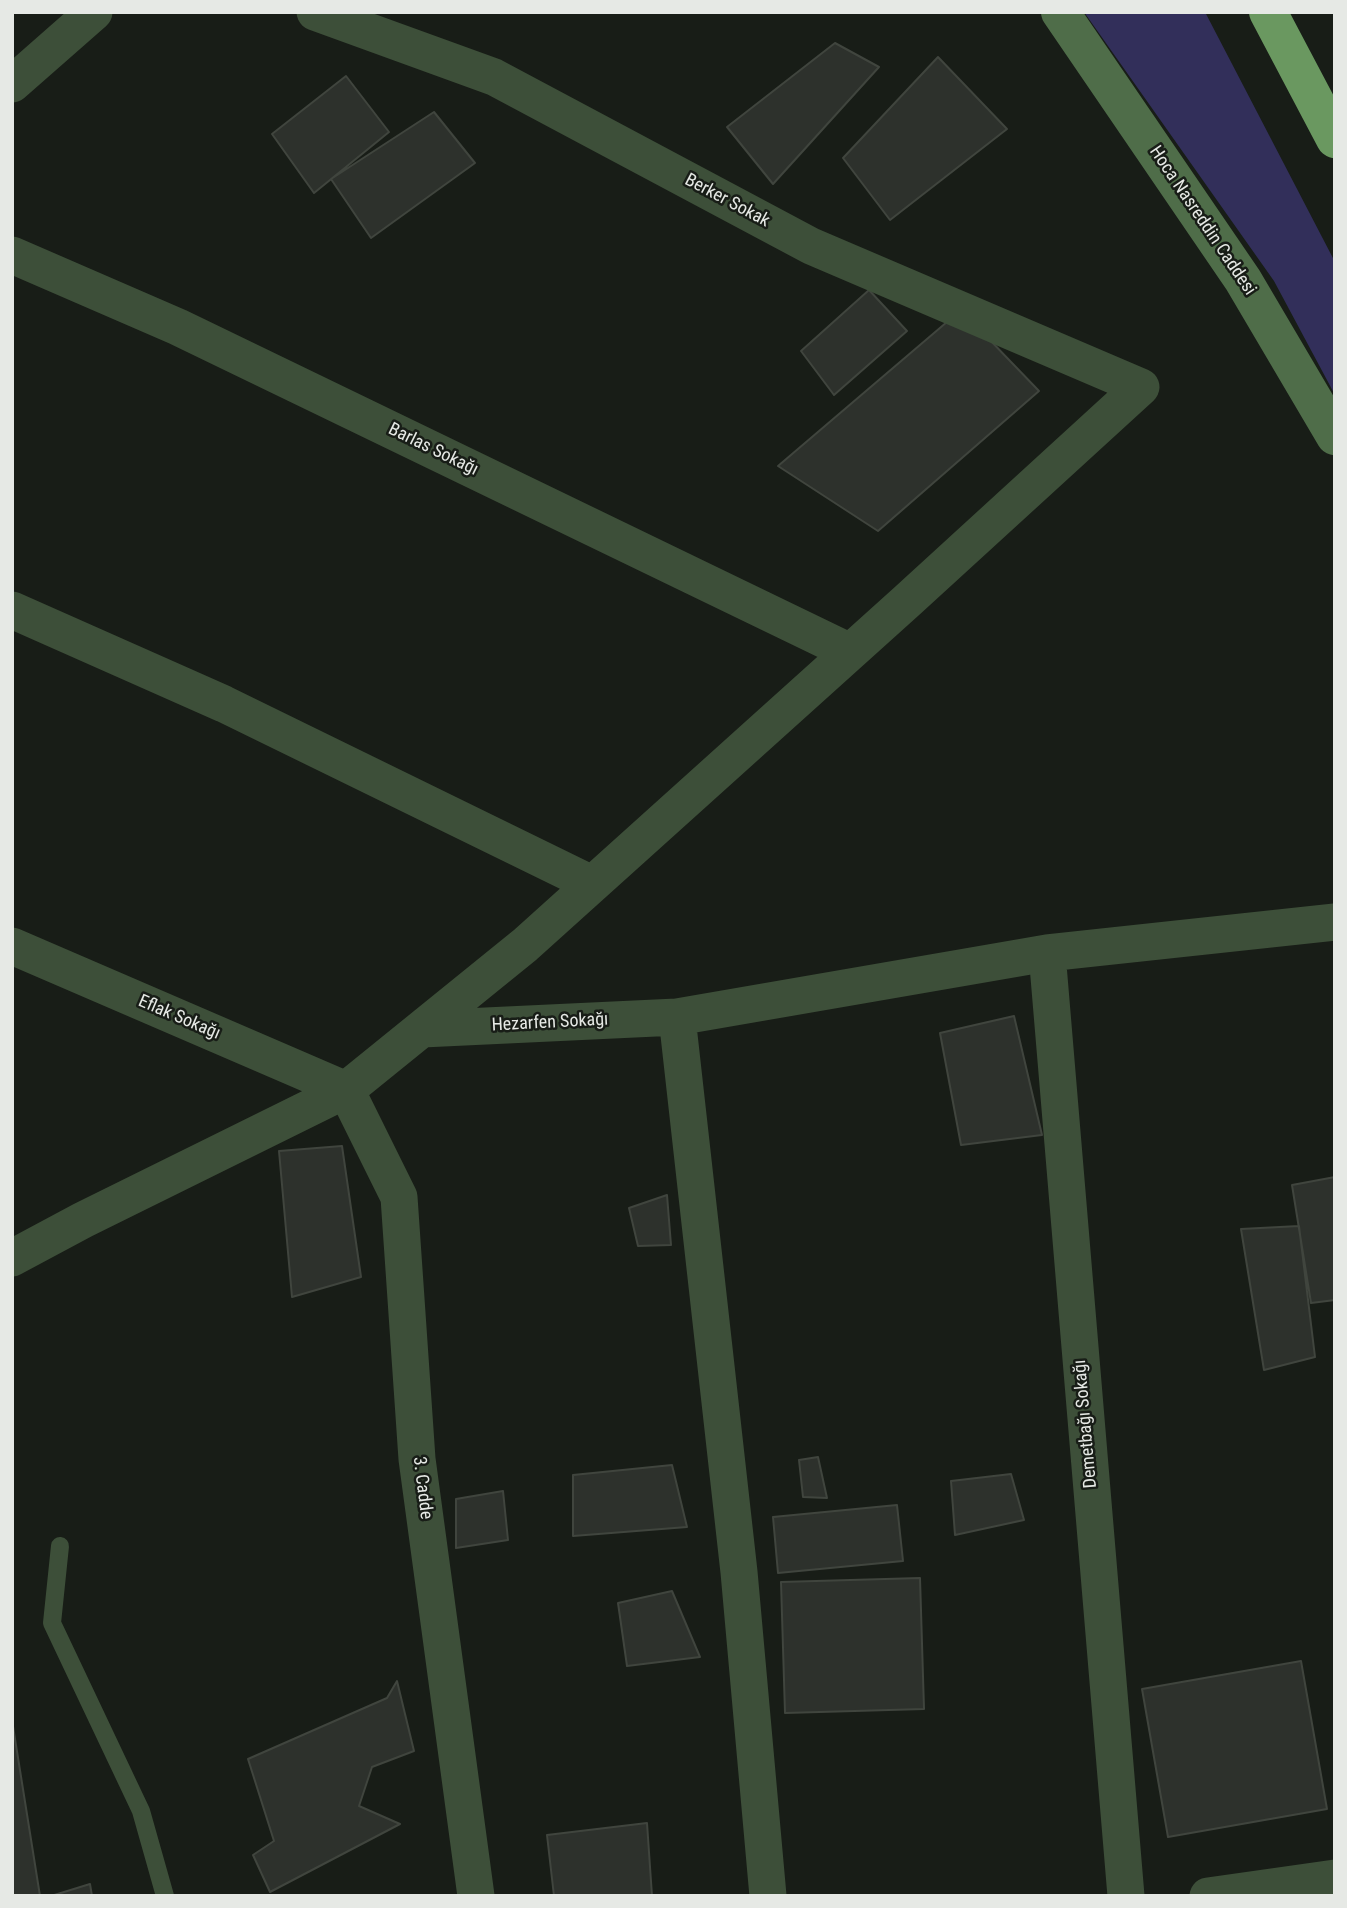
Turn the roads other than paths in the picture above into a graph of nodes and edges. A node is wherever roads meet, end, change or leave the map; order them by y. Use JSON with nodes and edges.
{"nodes":[{"id":1,"x":94,"y":12,"type":"edge"},
{"id":2,"x":315,"y":12,"type":"edge"},
{"id":3,"x":1060,"y":12,"type":"edge"},
{"id":4,"x":1268,"y":12,"type":"edge"},
{"id":5,"x":12,"y":84,"type":"edge"},
{"id":6,"x":1335,"y":139,"type":"edge"},
{"id":7,"x":12,"y":255,"type":"edge"},
{"id":8,"x":1335,"y":436,"type":"edge"},
{"id":9,"x":12,"y":610,"type":"edge"},
{"id":10,"x":850,"y":652,"type":"junction"},
{"id":11,"x":593,"y":884,"type":"junction"},
{"id":12,"x":1335,"y":922,"type":"edge"},
{"id":13,"x":12,"y":946,"type":"edge"},
{"id":14,"x":1047,"y":953,"type":"junction"},
{"id":15,"x":677,"y":1017,"type":"junction"},
{"id":16,"x":422,"y":1029,"type":"junction"},
{"id":17,"x":346,"y":1090,"type":"junction"},
{"id":18,"x":12,"y":1258,"type":"edge"},
{"id":19,"x":60,"y":1546,"type":"dead end"},
{"id":20,"x":1335,"y":1878,"type":"edge"},
{"id":21,"x":165,"y":1896,"type":"edge"},
{"id":22,"x":476,"y":1896,"type":"edge"},
{"id":23,"x":768,"y":1896,"type":"edge"},
{"id":24,"x":1126,"y":1896,"type":"edge"},
{"id":25,"x":1208,"y":1896,"type":"edge"}],
"edges":[{"from":1,"to":5,"type":"street"},
{"from":2,"to":10,"type":"street","name":"Berker Sokak"},
{"from":3,"to":8,"type":"main road","name":"Hoca Nasreddin Caddesi"},
{"from":4,"to":6,"type":"highway"},
{"from":7,"to":10,"type":"street","name":"Barlas Sokağı"},
{"from":9,"to":11,"type":"street"},
{"from":10,"to":11,"type":"street"},
{"from":11,"to":16,"type":"street"},
{"from":12,"to":14,"type":"street","name":"Hezarfen Sokağı"},
{"from":13,"to":17,"type":"street","name":"Eflak Sokağı"},
{"from":14,"to":15,"type":"street","name":"Hezarfen Sokağı"},
{"from":14,"to":24,"type":"street","name":"Demetbağı Sokağı"},
{"from":15,"to":16,"type":"street","name":"Hezarfen Sokağı"},
{"from":15,"to":23,"type":"street"},
{"from":16,"to":17,"type":"street"},
{"from":17,"to":18,"type":"street"},
{"from":17,"to":22,"type":"street","name":"3. Cadde"},
{"from":19,"to":21,"type":"lane"},
{"from":20,"to":25,"type":"street"}]}
